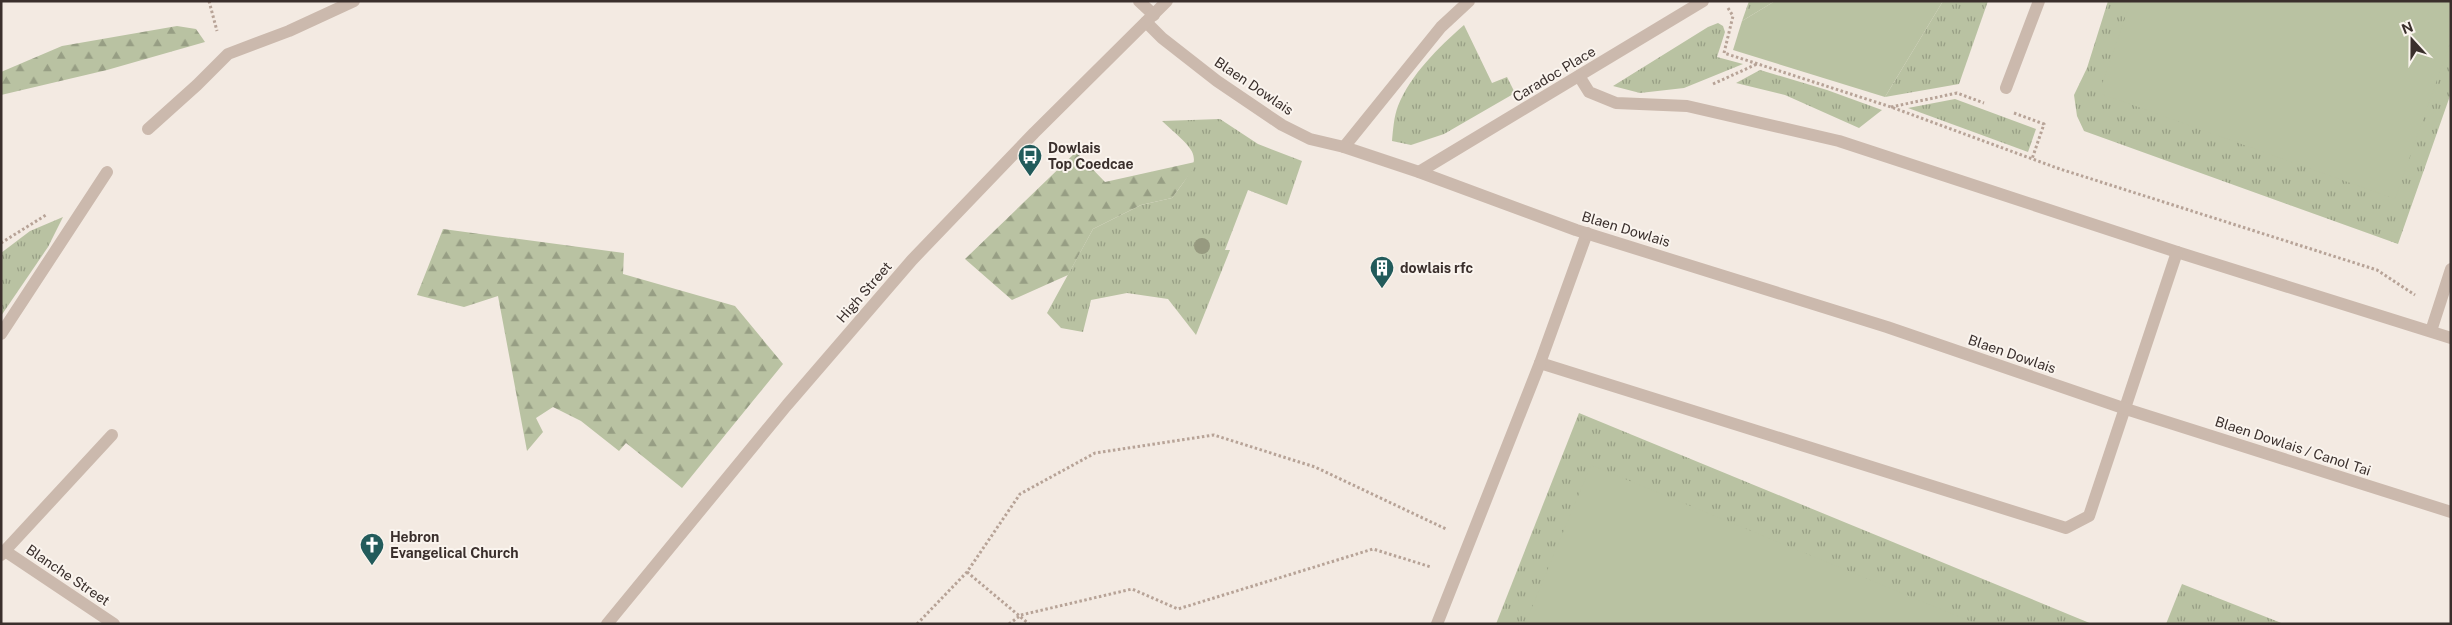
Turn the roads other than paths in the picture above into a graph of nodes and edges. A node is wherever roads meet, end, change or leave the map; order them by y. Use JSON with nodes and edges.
{"nodes":[{"id":1,"x":354,"y":1,"type":"edge"},
{"id":2,"x":1138,"y":1,"type":"edge"},
{"id":3,"x":1167,"y":1,"type":"edge"},
{"id":4,"x":1469,"y":1,"type":"edge"},
{"id":5,"x":1703,"y":1,"type":"edge"},
{"id":6,"x":2039,"y":1,"type":"edge"},
{"id":7,"x":1150,"y":19,"type":"junction"},
{"id":8,"x":1579,"y":76,"type":"junction"},
{"id":9,"x":2006,"y":88,"type":"dead end"},
{"id":10,"x":148,"y":129,"type":"dead end"},
{"id":11,"x":1344,"y":147,"type":"junction"},
{"id":12,"x":107,"y":172,"type":"dead end"},
{"id":13,"x":1419,"y":172,"type":"junction"},
{"id":14,"x":1587,"y":233,"type":"junction"},
{"id":15,"x":2177,"y":252,"type":"junction"},
{"id":16,"x":2451,"y":269,"type":"edge"},
{"id":17,"x":2431,"y":331,"type":"junction"},
{"id":18,"x":1,"y":334,"type":"edge"},
{"id":19,"x":2451,"y":338,"type":"edge"},
{"id":20,"x":1540,"y":363,"type":"junction"},
{"id":21,"x":2126,"y":408,"type":"junction"},
{"id":22,"x":112,"y":435,"type":"dead end"},
{"id":23,"x":2451,"y":512,"type":"edge"},
{"id":24,"x":3,"y":553,"type":"edge"},
{"id":25,"x":114,"y":624,"type":"edge"},
{"id":26,"x":607,"y":624,"type":"edge"},
{"id":27,"x":1437,"y":624,"type":"edge"}],
"edges":[{"from":1,"to":10,"type":"street"},
{"from":2,"to":7,"type":"street","name":"Blaen Dowlais"},
{"from":3,"to":7,"type":"street","name":"High Street"},
{"from":4,"to":11,"type":"street"},
{"from":5,"to":8,"type":"street","name":"Caradoc Place"},
{"from":6,"to":9,"type":"street"},
{"from":7,"to":11,"type":"street","name":"Blaen Dowlais"},
{"from":7,"to":26,"type":"street","name":"High Street"},
{"from":8,"to":13,"type":"street","name":"Caradoc Place"},
{"from":8,"to":15,"type":"street"},
{"from":11,"to":13,"type":"street","name":"Blaen Dowlais"},
{"from":12,"to":18,"type":"street"},
{"from":13,"to":14,"type":"street","name":"Blaen Dowlais"},
{"from":14,"to":20,"type":"street"},
{"from":14,"to":21,"type":"street","name":"Blaen Dowlais"},
{"from":15,"to":17,"type":"street"},
{"from":15,"to":21,"type":"street"},
{"from":16,"to":17,"type":"street"},
{"from":17,"to":19,"type":"street"},
{"from":20,"to":21,"type":"street"},
{"from":20,"to":27,"type":"street"},
{"from":21,"to":23,"type":"street","name":"Blaen Dowlais / Canol Tai"},
{"from":22,"to":24,"type":"street"},
{"from":24,"to":25,"type":"street","name":"Blanche Street"}]}
